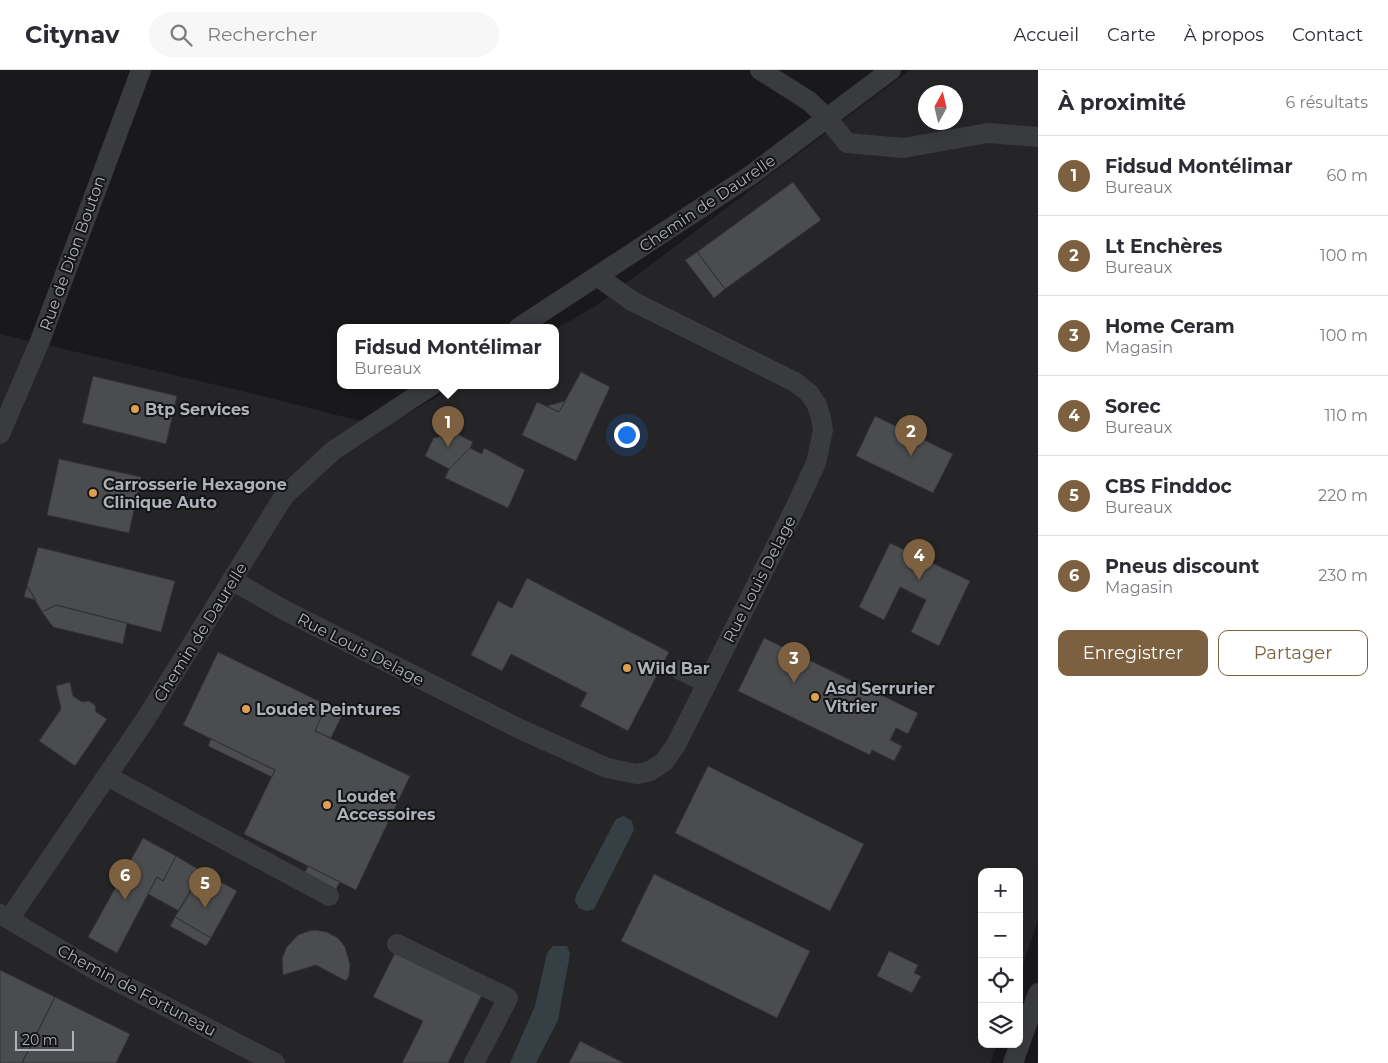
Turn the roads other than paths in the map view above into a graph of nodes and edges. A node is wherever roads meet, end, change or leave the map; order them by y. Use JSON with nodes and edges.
{"nodes":[{"id":1,"x":141,"y":70,"type":"edge"},
{"id":2,"x":760,"y":70,"type":"edge"},
{"id":3,"x":891,"y":70,"type":"edge"},
{"id":4,"x":827,"y":118,"type":"junction"},
{"id":5,"x":1038,"y":137,"type":"edge"},
{"id":6,"x":598,"y":276,"type":"junction"},
{"id":7,"x":524,"y":324,"type":"edge"},
{"id":8,"x":426,"y":389,"type":"edge"},
{"id":9,"x":0,"y":434,"type":"edge"},
{"id":10,"x":232,"y":580,"type":"junction"},
{"id":11,"x":680,"y":670,"type":"dead end"},
{"id":12,"x":707,"y":683,"type":"junction"},
{"id":13,"x":107,"y":776,"type":"junction"},
{"id":14,"x":330,"y":896,"type":"dead end"},
{"id":15,"x":4,"y":916,"type":"edge"},
{"id":16,"x":397,"y":944,"type":"dead end"},
{"id":17,"x":1038,"y":994,"type":"edge"},
{"id":18,"x":276,"y":1063,"type":"edge"},
{"id":19,"x":474,"y":1063,"type":"edge"},
{"id":20,"x":1013,"y":1063,"type":"edge"}],
"edges":[{"from":1,"to":9,"type":"street","name":"Rue de Dion Bouton"},
{"from":2,"to":4,"type":"street"},
{"from":3,"to":4,"type":"street","name":"Chemin de Daurelle"},
{"from":4,"to":5,"type":"street"},
{"from":4,"to":6,"type":"street","name":"Chemin de Daurelle"},
{"from":6,"to":7,"type":"street","name":"Chemin de Daurelle"},
{"from":6,"to":12,"type":"street","name":"Rue Louis Delage"},
{"from":8,"to":10,"type":"street","name":"Chemin de Daurelle"},
{"from":10,"to":12,"type":"street","name":"Rue Louis Delage"},
{"from":10,"to":13,"type":"street","name":"Chemin de Daurelle"},
{"from":11,"to":12,"type":"street"},
{"from":13,"to":14,"type":"street"},
{"from":13,"to":15,"type":"street","name":"Chemin de Daurelle"},
{"from":15,"to":18,"type":"street","name":"Chemin de Fortuneau"},
{"from":16,"to":19,"type":"street"},
{"from":17,"to":20,"type":"street"}]}
